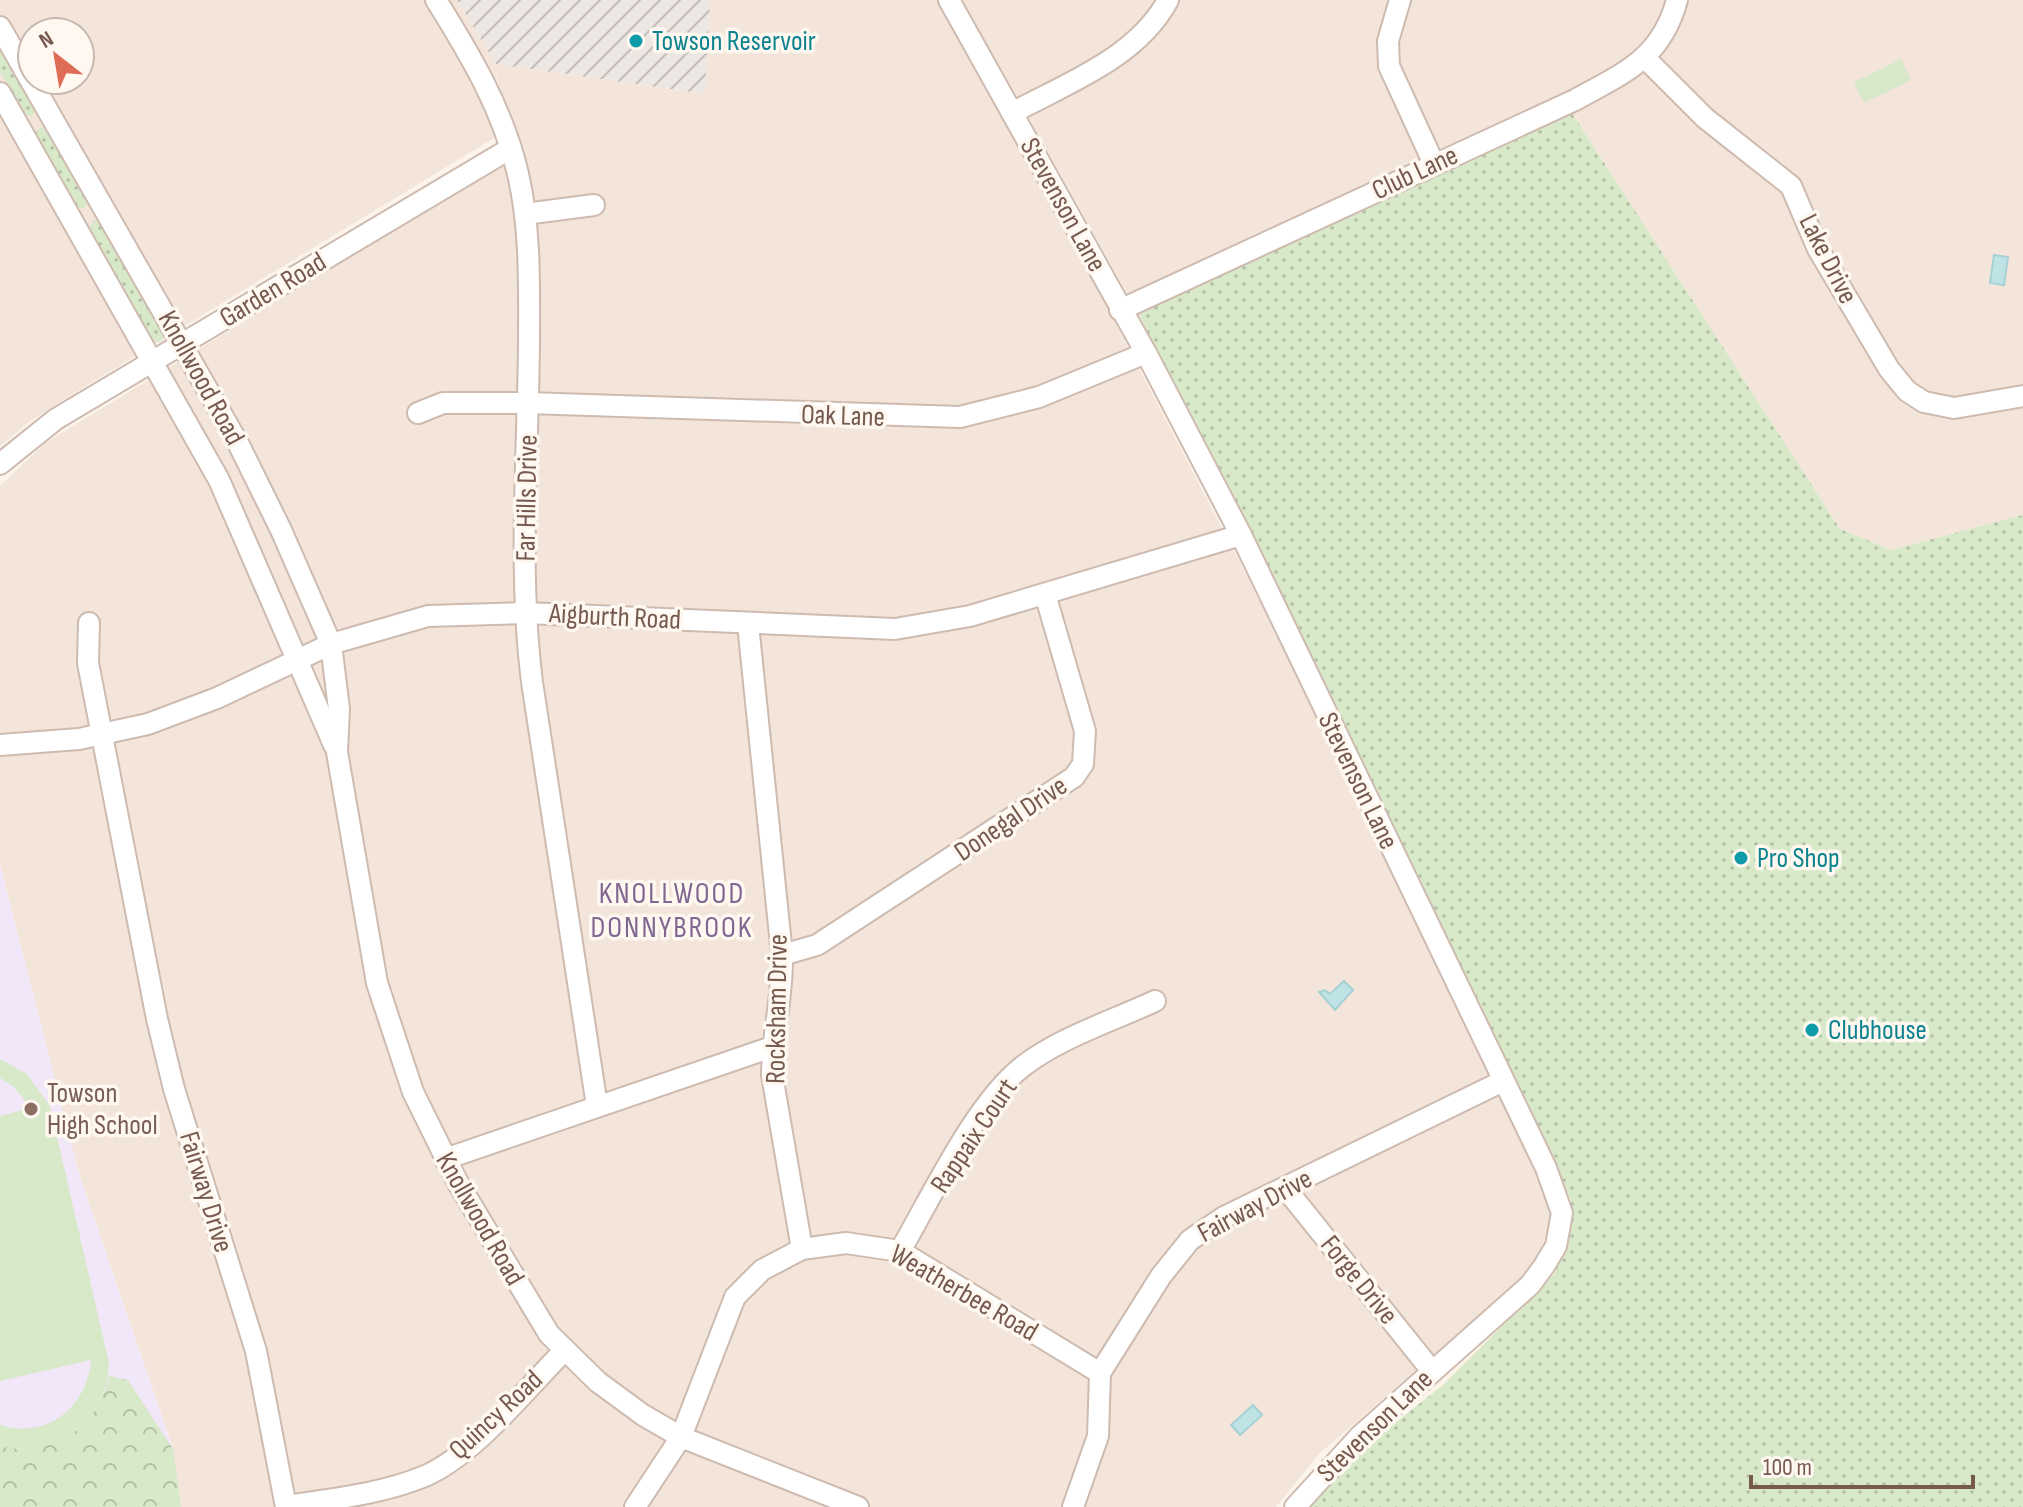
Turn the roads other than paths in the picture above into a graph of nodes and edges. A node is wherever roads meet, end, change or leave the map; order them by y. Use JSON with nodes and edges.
{"nodes":[{"id":1,"x":436,"y":0,"type":"edge"},
{"id":2,"x":949,"y":0,"type":"edge"},
{"id":3,"x":1168,"y":0,"type":"edge"},
{"id":4,"x":1400,"y":0,"type":"edge"},
{"id":5,"x":1677,"y":0,"type":"edge"},
{"id":6,"x":0,"y":27,"type":"edge"},
{"id":7,"x":1646,"y":59,"type":"junction"},
{"id":8,"x":0,"y":93,"type":"edge"},
{"id":9,"x":1012,"y":113,"type":"junction"},
{"id":10,"x":511,"y":148,"type":"junction"},
{"id":11,"x":1434,"y":164,"type":"junction"},
{"id":12,"x":594,"y":205,"type":"dead end"},
{"id":13,"x":525,"y":214,"type":"junction"},
{"id":14,"x":1120,"y":310,"type":"junction"},
{"id":15,"x":182,"y":344,"type":"junction"},
{"id":16,"x":1146,"y":353,"type":"junction"},
{"id":17,"x":153,"y":361,"type":"junction"},
{"id":18,"x":2023,"y":396,"type":"edge"},
{"id":19,"x":528,"y":403,"type":"junction"},
{"id":20,"x":418,"y":413,"type":"dead end"},
{"id":21,"x":0,"y":464,"type":"edge"},
{"id":22,"x":1241,"y":535,"type":"junction"},
{"id":23,"x":1045,"y":594,"type":"junction"},
{"id":24,"x":525,"y":613,"type":"junction"},
{"id":25,"x":89,"y":623,"type":"dead end"},
{"id":26,"x":748,"y":624,"type":"junction"},
{"id":27,"x":331,"y":644,"type":"junction"},
{"id":28,"x":299,"y":659,"type":"junction"},
{"id":29,"x":102,"y":735,"type":"junction"},
{"id":30,"x":0,"y":745,"type":"edge"},
{"id":31,"x":337,"y":752,"type":"junction"},
{"id":32,"x":782,"y":955,"type":"junction"},
{"id":33,"x":1155,"y":1001,"type":"dead end"},
{"id":34,"x":772,"y":1047,"type":"junction"},
{"id":35,"x":1503,"y":1081,"type":"junction"},
{"id":36,"x":597,"y":1106,"type":"junction"},
{"id":37,"x":445,"y":1159,"type":"junction"},
{"id":38,"x":1286,"y":1189,"type":"junction"},
{"id":39,"x":802,"y":1249,"type":"junction"},
{"id":40,"x":900,"y":1251,"type":"junction"},
{"id":41,"x":564,"y":1351,"type":"junction"},
{"id":42,"x":1432,"y":1371,"type":"junction"},
{"id":43,"x":1100,"y":1373,"type":"junction"},
{"id":44,"x":681,"y":1437,"type":"junction"},
{"id":45,"x":286,"y":1506,"type":"edge"},
{"id":46,"x":635,"y":1507,"type":"edge"},
{"id":47,"x":858,"y":1507,"type":"edge"},
{"id":48,"x":1073,"y":1507,"type":"edge"},
{"id":49,"x":1295,"y":1507,"type":"edge"}],
"edges":[{"from":1,"to":10,"type":"street","name":"Far Hills Drive"},
{"from":2,"to":9,"type":"street","name":"Stevenson Lane"},
{"from":3,"to":9,"type":"street"},
{"from":4,"to":11,"type":"street"},
{"from":5,"to":7,"type":"street","name":"Club Lane"},
{"from":6,"to":15,"type":"street","name":"Knollwood Road"},
{"from":7,"to":11,"type":"street","name":"Club Lane"},
{"from":7,"to":18,"type":"street","name":"Lake Drive"},
{"from":8,"to":17,"type":"street","name":"Knollwood Road"},
{"from":9,"to":14,"type":"street","name":"Stevenson Lane"},
{"from":10,"to":13,"type":"street","name":"Far Hills Drive"},
{"from":10,"to":15,"type":"street","name":"Garden Road"},
{"from":11,"to":14,"type":"street","name":"Club Lane"},
{"from":12,"to":13,"type":"street"},
{"from":13,"to":19,"type":"street","name":"Far Hills Drive"},
{"from":14,"to":16,"type":"street","name":"Stevenson Lane"},
{"from":15,"to":17,"type":"street","name":"Garden Road"},
{"from":15,"to":27,"type":"street","name":"Knollwood Road"},
{"from":16,"to":19,"type":"street","name":"Oak Lane"},
{"from":16,"to":22,"type":"street","name":"Stevenson Lane"},
{"from":17,"to":21,"type":"street","name":"Garden Road"},
{"from":17,"to":28,"type":"street","name":"Knollwood Road"},
{"from":19,"to":20,"type":"street","name":"Oak Lane"},
{"from":19,"to":24,"type":"street","name":"Far Hills Drive"},
{"from":22,"to":23,"type":"street","name":"Aigburth Road"},
{"from":22,"to":35,"type":"street","name":"Stevenson Lane"},
{"from":23,"to":26,"type":"street","name":"Aigburth Road"},
{"from":23,"to":32,"type":"street","name":"Donegal Drive"},
{"from":24,"to":26,"type":"street","name":"Aigburth Road"},
{"from":24,"to":27,"type":"street","name":"Aigburth Road"},
{"from":24,"to":36,"type":"street","name":"Far Hills Drive"},
{"from":25,"to":29,"type":"street","name":"Fairway Drive"},
{"from":26,"to":32,"type":"street","name":"Rocksham Drive"},
{"from":27,"to":28,"type":"street","name":"Aigburth Road"},
{"from":27,"to":31,"type":"street","name":"Knollwood Road"},
{"from":28,"to":29,"type":"street","name":"Aigburth Road"},
{"from":28,"to":31,"type":"street","name":"Knollwood Road"},
{"from":29,"to":30,"type":"street","name":"Aigburth Road"},
{"from":29,"to":45,"type":"street","name":"Fairway Drive"},
{"from":31,"to":37,"type":"street","name":"Knollwood Road"},
{"from":32,"to":34,"type":"street","name":"Rocksham Drive"},
{"from":33,"to":40,"type":"street","name":"Rappaix Court"},
{"from":34,"to":36,"type":"street"},
{"from":34,"to":39,"type":"street","name":"Rocksham Drive"},
{"from":35,"to":38,"type":"street","name":"Fairway Drive"},
{"from":35,"to":42,"type":"street","name":"Stevenson Lane"},
{"from":36,"to":37,"type":"street"},
{"from":37,"to":41,"type":"street","name":"Knollwood Road"},
{"from":38,"to":42,"type":"street","name":"Forge Drive"},
{"from":38,"to":43,"type":"street","name":"Fairway Drive"},
{"from":39,"to":40,"type":"street","name":"Weatherbee Road"},
{"from":39,"to":44,"type":"street","name":"Weatherbee Road"},
{"from":40,"to":43,"type":"street","name":"Weatherbee Road"},
{"from":41,"to":44,"type":"street","name":"Knollwood Road"},
{"from":41,"to":45,"type":"street","name":"Quincy Road"},
{"from":42,"to":49,"type":"street","name":"Stevenson Lane"},
{"from":43,"to":48,"type":"street","name":"Fairway Drive"},
{"from":44,"to":46,"type":"street","name":"Weatherbee Road"},
{"from":44,"to":47,"type":"street","name":"Knollwood Road"}]}
